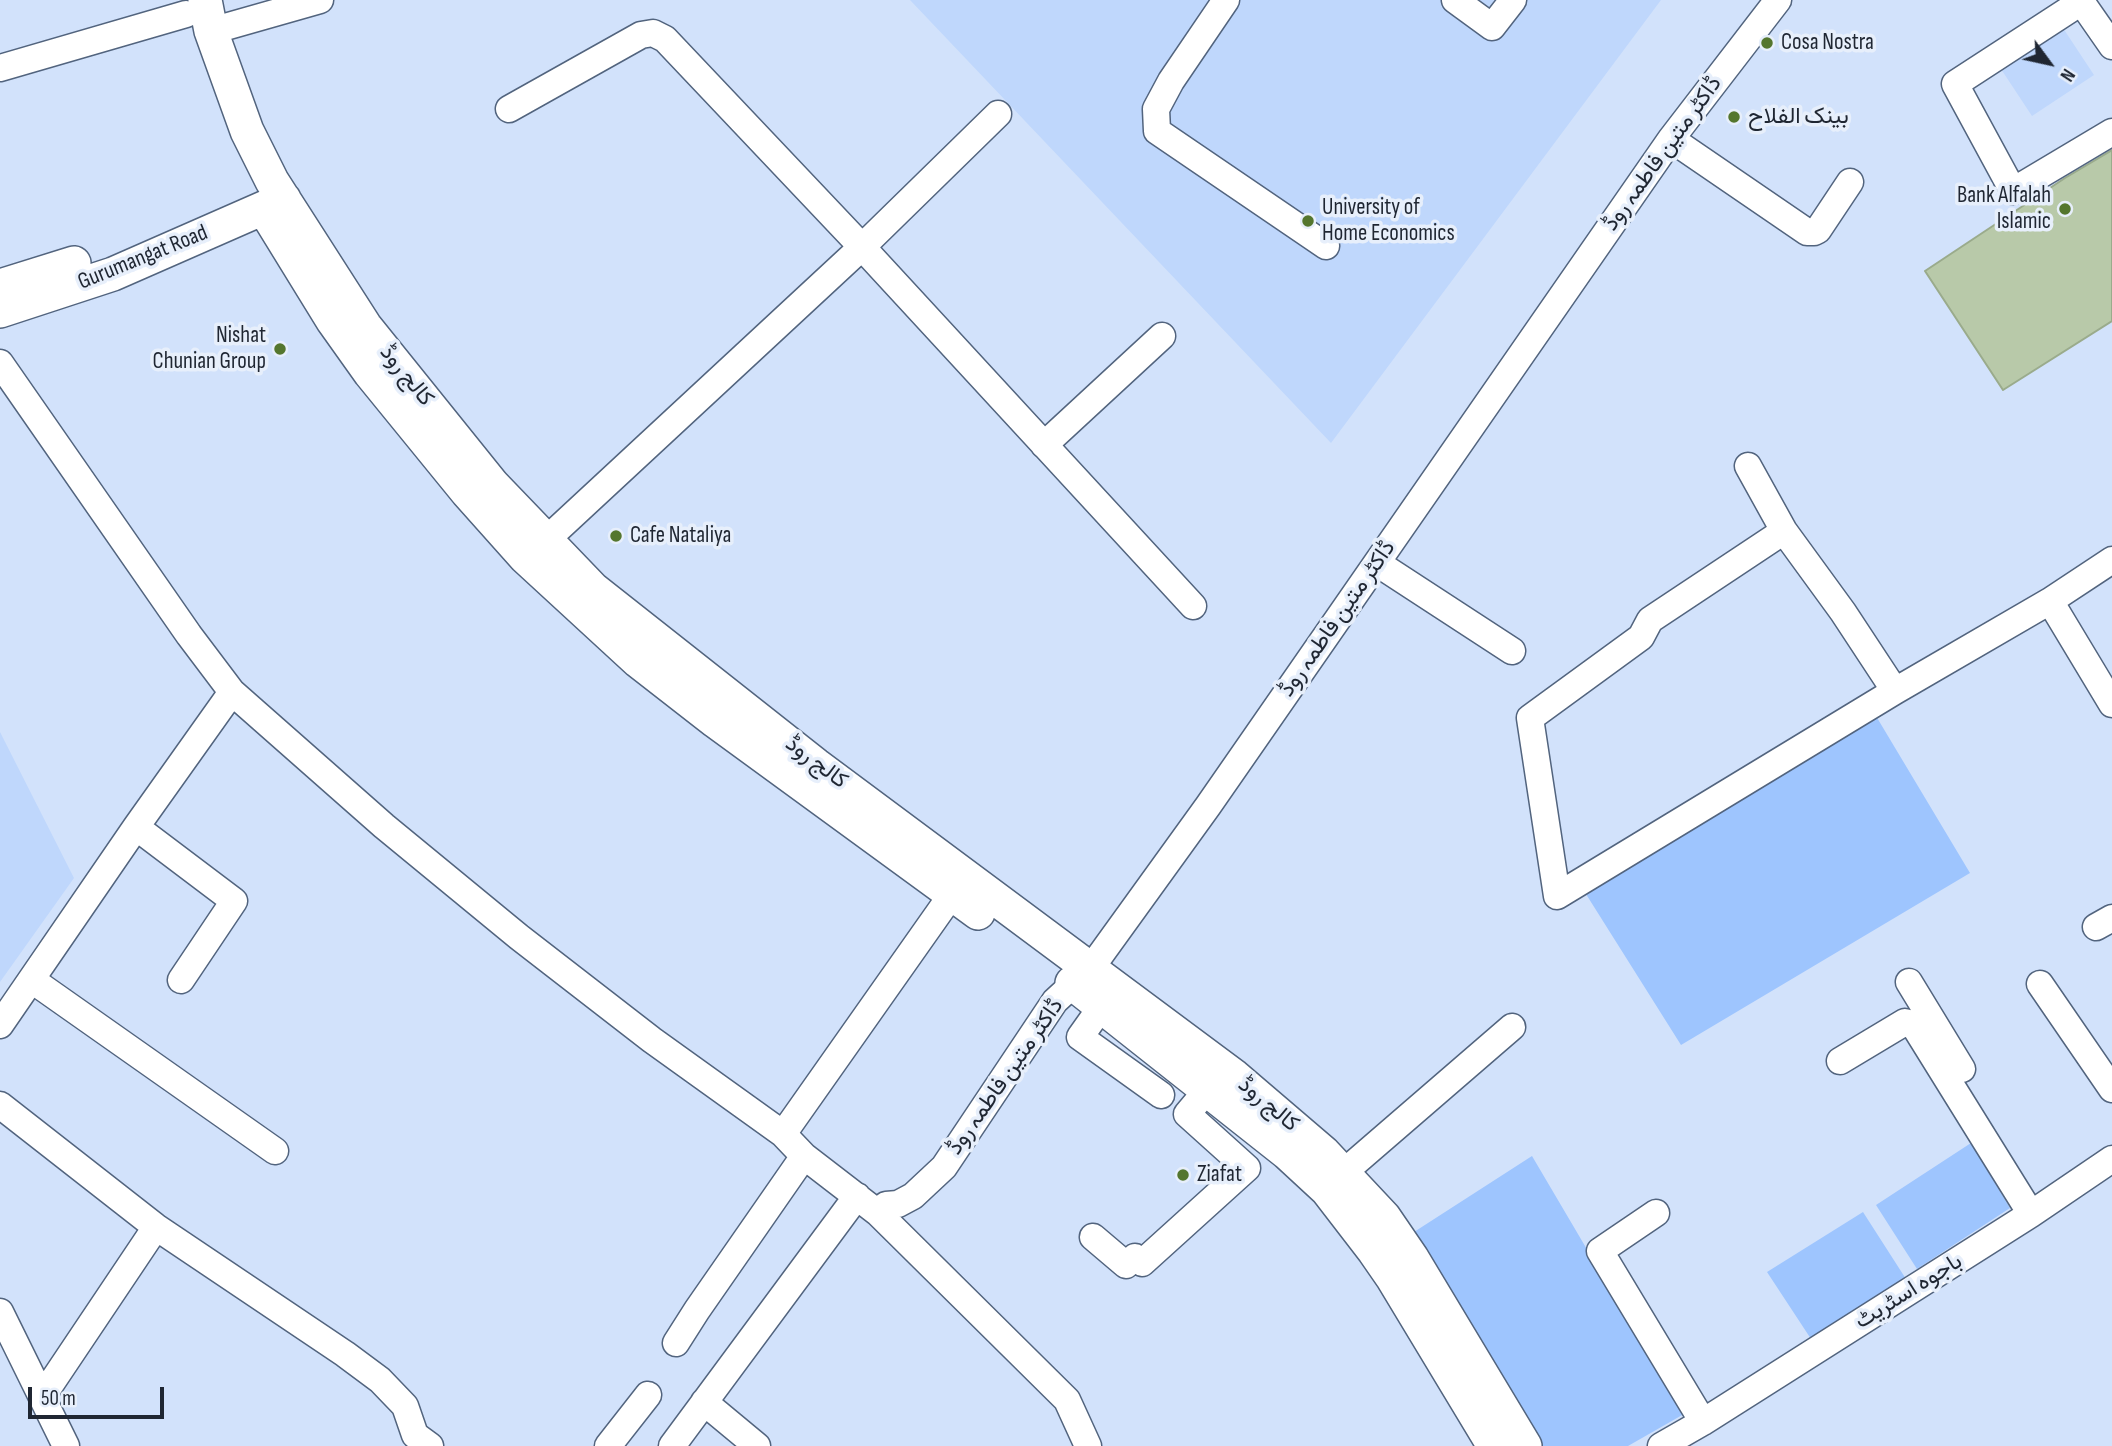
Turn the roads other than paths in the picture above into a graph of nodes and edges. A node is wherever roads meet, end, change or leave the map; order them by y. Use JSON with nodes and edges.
{"nodes":[{"id":1,"x":320,"y":0,"type":"edge"},
{"id":2,"x":1226,"y":0,"type":"edge"},
{"id":3,"x":1455,"y":0,"type":"edge"},
{"id":4,"x":1513,"y":0,"type":"edge"},
{"id":5,"x":2080,"y":1,"type":"edge"},
{"id":6,"x":1773,"y":2,"type":"edge"},
{"id":7,"x":196,"y":11,"type":"edge"},
{"id":8,"x":2112,"y":46,"type":"edge"},
{"id":9,"x":0,"y":68,"type":"edge"},
{"id":10,"x":509,"y":109,"type":"dead end"},
{"id":11,"x":998,"y":114,"type":"dead end"},
{"id":12,"x":2112,"y":132,"type":"edge"},
{"id":13,"x":1671,"y":139,"type":"junction"},
{"id":14,"x":1850,"y":182,"type":"dead end"},
{"id":15,"x":268,"y":194,"type":"junction"},
{"id":16,"x":1326,"y":246,"type":"dead end"},
{"id":17,"x":862,"y":247,"type":"junction"},
{"id":18,"x":0,"y":286,"type":"edge"},
{"id":19,"x":0,"y":311,"type":"edge"},
{"id":20,"x":1162,"y":336,"type":"dead end"},
{"id":21,"x":0,"y":363,"type":"edge"},
{"id":22,"x":1044,"y":445,"type":"junction"},
{"id":23,"x":1748,"y":466,"type":"dead end"},
{"id":24,"x":1784,"y":531,"type":"junction"},
{"id":25,"x":545,"y":541,"type":"junction"},
{"id":26,"x":2112,"y":560,"type":"edge"},
{"id":27,"x":1377,"y":563,"type":"junction"},
{"id":28,"x":2050,"y":601,"type":"junction"},
{"id":29,"x":1193,"y":606,"type":"dead end"},
{"id":30,"x":1512,"y":651,"type":"dead end"},
{"id":31,"x":1895,"y":691,"type":"junction"},
{"id":32,"x":232,"y":692,"type":"junction"},
{"id":33,"x":2112,"y":704,"type":"edge"},
{"id":34,"x":136,"y":827,"type":"junction"},
{"id":35,"x":959,"y":885,"type":"junction"},
{"id":36,"x":1082,"y":977,"type":"junction"},
{"id":37,"x":32,"y":980,"type":"junction"},
{"id":38,"x":181,"y":980,"type":"dead end"},
{"id":39,"x":1909,"y":982,"type":"dead end"},
{"id":40,"x":2040,"y":984,"type":"dead end"},
{"id":41,"x":1102,"y":1006,"type":"junction"},
{"id":42,"x":0,"y":1025,"type":"edge"},
{"id":43,"x":1512,"y":1027,"type":"dead end"},
{"id":44,"x":1840,"y":1061,"type":"dead end"},
{"id":45,"x":1208,"y":1089,"type":"junction"},
{"id":46,"x":2112,"y":1089,"type":"edge"},
{"id":47,"x":1161,"y":1095,"type":"dead end"},
{"id":48,"x":0,"y":1105,"type":"edge"},
{"id":49,"x":783,"y":1135,"type":"junction"},
{"id":50,"x":275,"y":1151,"type":"dead end"},
{"id":51,"x":2112,"y":1159,"type":"edge"},
{"id":52,"x":813,"y":1163,"type":"junction"},
{"id":53,"x":1343,"y":1173,"type":"junction"},
{"id":54,"x":852,"y":1192,"type":"junction"},
{"id":55,"x":2038,"y":1209,"type":"junction"},
{"id":56,"x":878,"y":1213,"type":"junction"},
{"id":57,"x":1656,"y":1213,"type":"dead end"},
{"id":58,"x":156,"y":1227,"type":"junction"},
{"id":59,"x":1093,"y":1237,"type":"dead end"},
{"id":60,"x":0,"y":1312,"type":"edge"},
{"id":61,"x":676,"y":1342,"type":"dead end"},
{"id":62,"x":648,"y":1395,"type":"dead end"},
{"id":63,"x":42,"y":1397,"type":"junction"},
{"id":64,"x":705,"y":1402,"type":"junction"},
{"id":65,"x":1703,"y":1422,"type":"junction"},
{"id":66,"x":66,"y":1446,"type":"edge"},
{"id":67,"x":430,"y":1446,"type":"edge"},
{"id":68,"x":608,"y":1446,"type":"edge"},
{"id":69,"x":672,"y":1446,"type":"edge"},
{"id":70,"x":757,"y":1446,"type":"edge"},
{"id":71,"x":1088,"y":1446,"type":"edge"},
{"id":72,"x":1494,"y":1446,"type":"edge"},
{"id":73,"x":1525,"y":1446,"type":"edge"},
{"id":74,"x":1661,"y":1446,"type":"edge"}],
"edges":[{"from":1,"to":7,"type":"street"},
{"from":2,"to":16,"type":"street"},
{"from":3,"to":4,"type":"street"},
{"from":5,"to":8,"type":"street"},
{"from":5,"to":12,"type":"street"},
{"from":6,"to":13,"type":"street","name":"ڈاکٹر متین فاطمہ روڈ"},
{"from":7,"to":9,"type":"street"},
{"from":7,"to":15,"type":"main road","name":"کالج روڈ"},
{"from":10,"to":17,"type":"street"},
{"from":11,"to":17,"type":"street"},
{"from":13,"to":14,"type":"street"},
{"from":13,"to":27,"type":"street","name":"ڈاکٹر متین فاطمہ روڈ"},
{"from":15,"to":18,"type":"main road","name":"Gurumangat Road"},
{"from":15,"to":19,"type":"main road","name":"Gurumangat Road"},
{"from":15,"to":25,"type":"main road","name":"کالج روڈ"},
{"from":15,"to":35,"type":"main road","name":"کالج روڈ"},
{"from":17,"to":22,"type":"street"},
{"from":17,"to":25,"type":"street"},
{"from":20,"to":22,"type":"street"},
{"from":21,"to":32,"type":"street"},
{"from":22,"to":29,"type":"street"},
{"from":23,"to":24,"type":"street"},
{"from":24,"to":31,"type":"street"},
{"from":24,"to":31,"type":"street"},
{"from":25,"to":35,"type":"main road","name":"کالج روڈ"},
{"from":26,"to":28,"type":"street"},
{"from":27,"to":30,"type":"street"},
{"from":27,"to":36,"type":"street","name":"ڈاکٹر متین فاطمہ روڈ"},
{"from":28,"to":31,"type":"street"},
{"from":28,"to":33,"type":"street"},
{"from":32,"to":34,"type":"street"},
{"from":32,"to":49,"type":"street"},
{"from":34,"to":37,"type":"street"},
{"from":34,"to":38,"type":"street"},
{"from":35,"to":36,"type":"main road","name":"کالج روڈ"},
{"from":35,"to":49,"type":"street"},
{"from":36,"to":41,"type":"main road","name":"کالج روڈ"},
{"from":36,"to":53,"type":"main road","name":"کالج روڈ"},
{"from":36,"to":56,"type":"street","name":"ڈاکٹر متین فاطمہ روڈ"},
{"from":37,"to":42,"type":"street"},
{"from":37,"to":50,"type":"street"},
{"from":39,"to":55,"type":"street"},
{"from":40,"to":46,"type":"street"},
{"from":41,"to":45,"type":"main road","name":"کالج روڈ"},
{"from":41,"to":47,"type":"street"},
{"from":43,"to":53,"type":"street"},
{"from":44,"to":55,"type":"street"},
{"from":45,"to":59,"type":"street"},
{"from":45,"to":72,"type":"main road","name":"کالج روڈ"},
{"from":48,"to":58,"type":"street"},
{"from":49,"to":52,"type":"street"},
{"from":51,"to":55,"type":"street","name":"باجوہ اسٹریٹ"},
{"from":52,"to":54,"type":"street"},
{"from":52,"to":61,"type":"street"},
{"from":53,"to":73,"type":"main road","name":"کالج روڈ"},
{"from":54,"to":56,"type":"street"},
{"from":54,"to":64,"type":"street"},
{"from":55,"to":65,"type":"street","name":"باجوہ اسٹریٹ"},
{"from":56,"to":71,"type":"street"},
{"from":57,"to":65,"type":"street"},
{"from":58,"to":63,"type":"street"},
{"from":58,"to":67,"type":"street"},
{"from":60,"to":63,"type":"street"},
{"from":62,"to":68,"type":"street"},
{"from":63,"to":66,"type":"street"},
{"from":64,"to":69,"type":"street"},
{"from":64,"to":70,"type":"street"},
{"from":65,"to":74,"type":"street","name":"باجوہ اسٹریٹ"}]}
